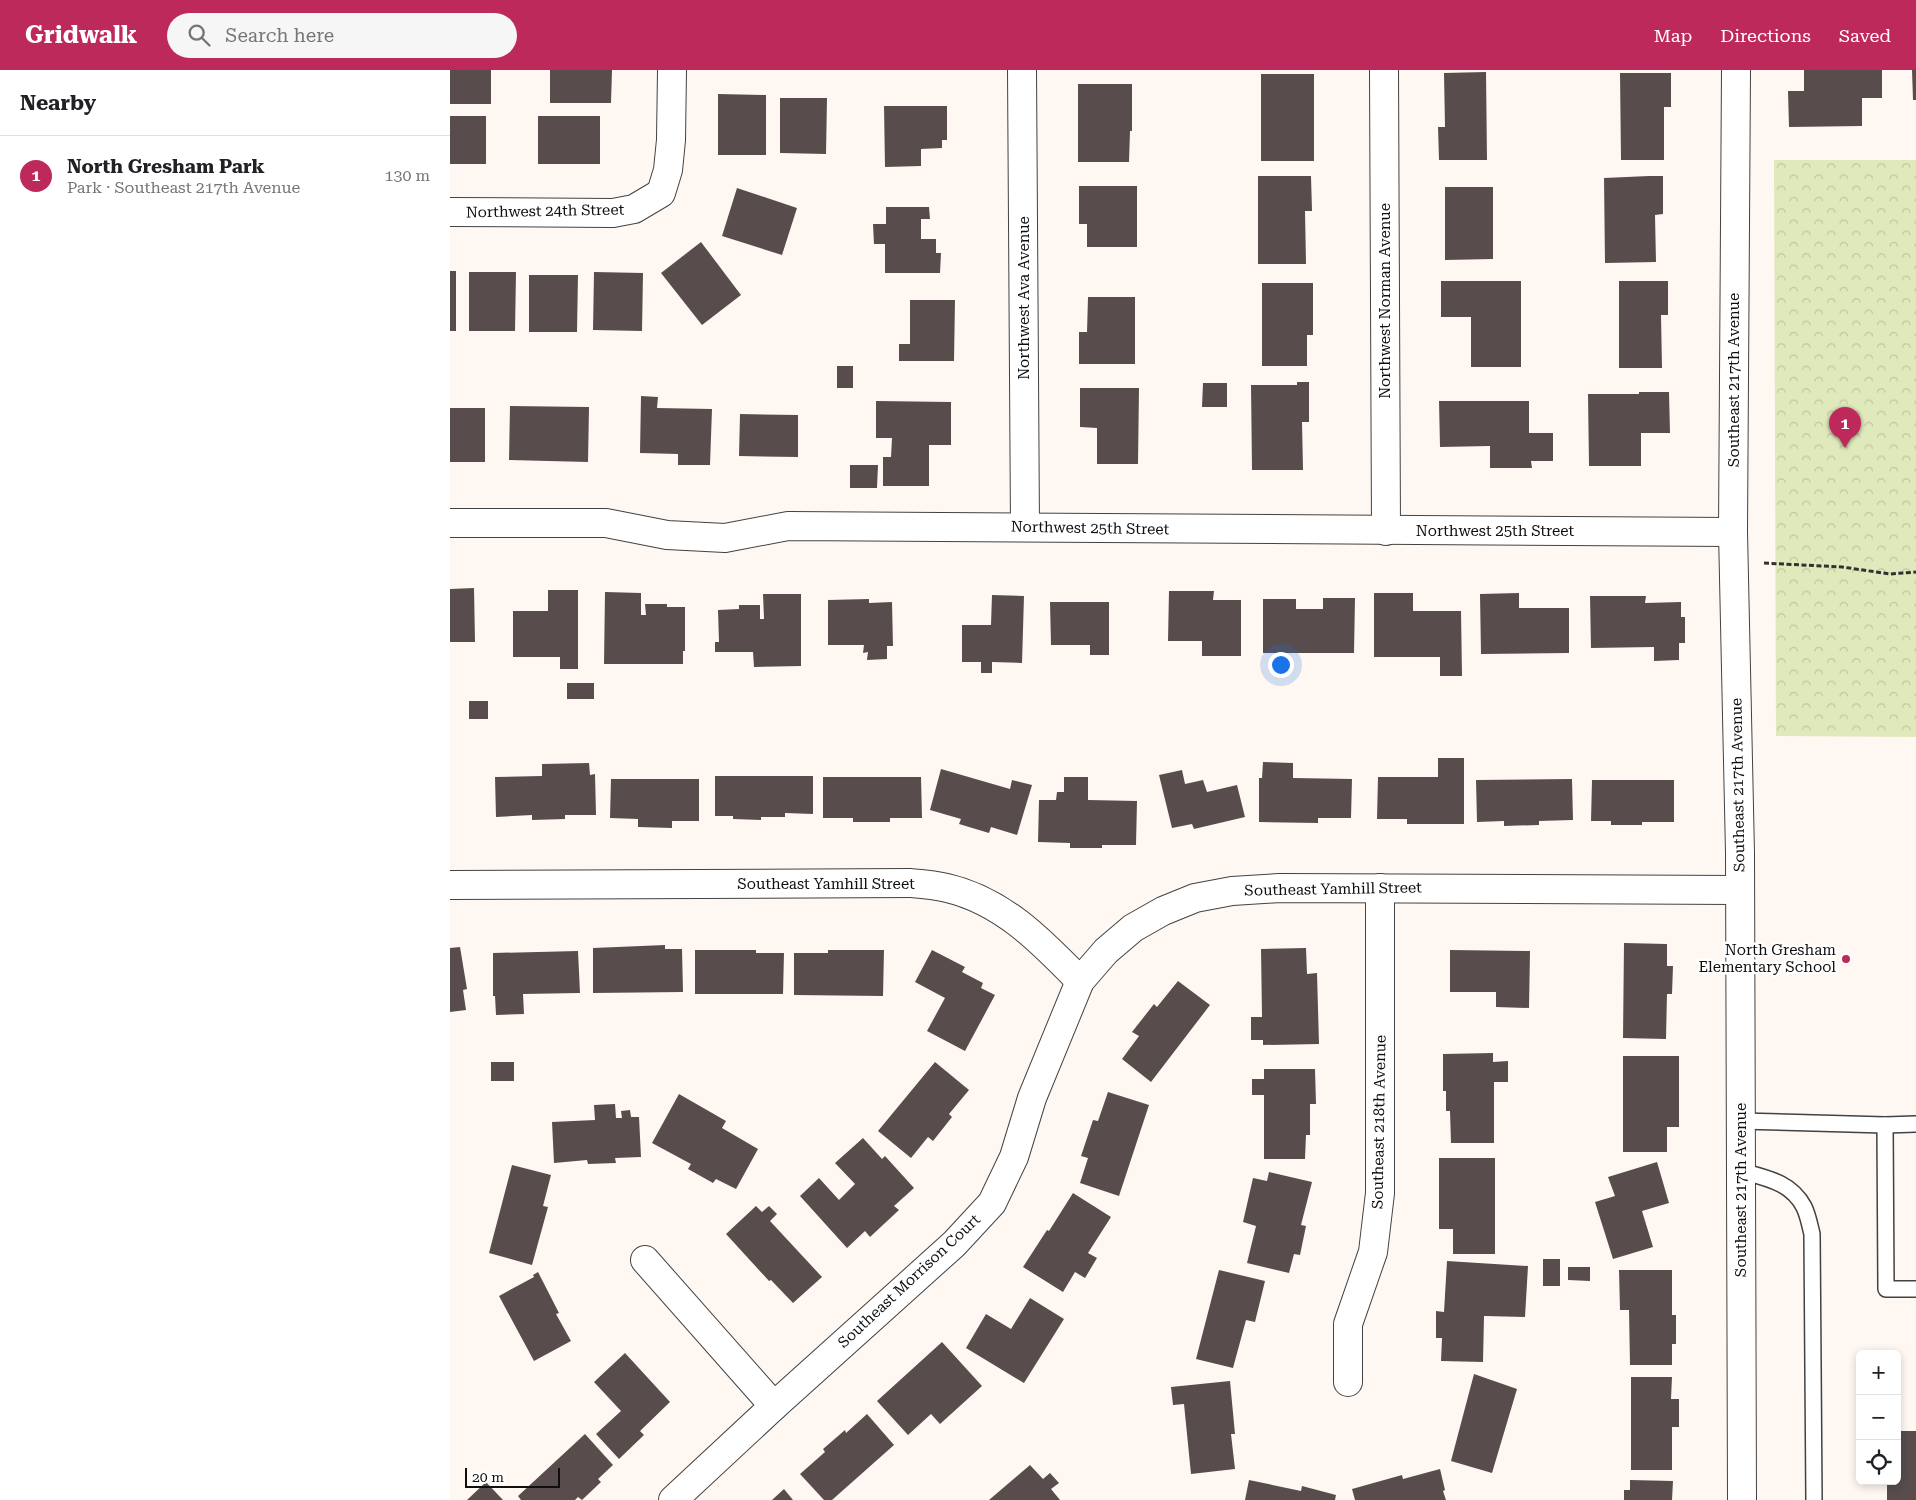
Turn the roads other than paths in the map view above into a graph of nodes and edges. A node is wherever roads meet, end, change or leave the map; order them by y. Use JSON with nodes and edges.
{"nodes":[{"id":1,"x":672,"y":70,"type":"edge"},
{"id":2,"x":1022,"y":70,"type":"edge"},
{"id":3,"x":1384,"y":70,"type":"edge"},
{"id":4,"x":1736,"y":70,"type":"edge"},
{"id":5,"x":450,"y":212,"type":"edge"},
{"id":6,"x":450,"y":523,"type":"edge"},
{"id":7,"x":1025,"y":527,"type":"junction"},
{"id":8,"x":1386,"y":531,"type":"junction"},
{"id":9,"x":1733,"y":532,"type":"junction"},
{"id":10,"x":450,"y":885,"type":"edge"},
{"id":11,"x":1380,"y":888,"type":"junction"},
{"id":12,"x":1739,"y":890,"type":"junction"},
{"id":13,"x":1080,"y":981,"type":"junction"},
{"id":14,"x":1740,"y":1121,"type":"junction"},
{"id":15,"x":1916,"y":1124,"type":"edge"},
{"id":16,"x":1885,"y":1125,"type":"junction"},
{"id":17,"x":1741,"y":1171,"type":"junction"},
{"id":18,"x":646,"y":1260,"type":"dead end"},
{"id":19,"x":1916,"y":1288,"type":"edge"},
{"id":20,"x":1348,"y":1382,"type":"dead end"},
{"id":21,"x":774,"y":1406,"type":"junction"},
{"id":22,"x":673,"y":1500,"type":"edge"},
{"id":23,"x":1742,"y":1500,"type":"edge"},
{"id":24,"x":1814,"y":1500,"type":"edge"}],
"edges":[{"from":1,"to":5,"type":"street","name":"Northwest 24th Street"},
{"from":2,"to":7,"type":"street","name":"Northwest Ava Avenue"},
{"from":3,"to":8,"type":"street","name":"Northwest Norman Avenue"},
{"from":4,"to":9,"type":"street","name":"Southeast 217th Avenue"},
{"from":6,"to":7,"type":"street","name":"Northwest 25th Street"},
{"from":7,"to":8,"type":"street","name":"Northwest 25th Street"},
{"from":8,"to":9,"type":"street","name":"Northwest 25th Street"},
{"from":9,"to":12,"type":"street","name":"Southeast 217th Avenue"},
{"from":10,"to":13,"type":"street","name":"Southeast Yamhill Street"},
{"from":11,"to":12,"type":"street","name":"Southeast Yamhill Street"},
{"from":11,"to":13,"type":"street","name":"Southeast Yamhill Street"},
{"from":11,"to":20,"type":"street","name":"Southeast 218th Avenue"},
{"from":12,"to":14,"type":"street","name":"Southeast 217th Avenue"},
{"from":13,"to":21,"type":"street","name":"Southeast Morrison Court"},
{"from":14,"to":16,"type":"lane"},
{"from":14,"to":17,"type":"street","name":"Southeast 217th Avenue"},
{"from":15,"to":16,"type":"lane"},
{"from":16,"to":19,"type":"lane"},
{"from":17,"to":23,"type":"street","name":"Southeast 217th Avenue"},
{"from":17,"to":24,"type":"lane"},
{"from":18,"to":21,"type":"street"},
{"from":21,"to":22,"type":"street","name":"Southeast Morrison Court"}]}
